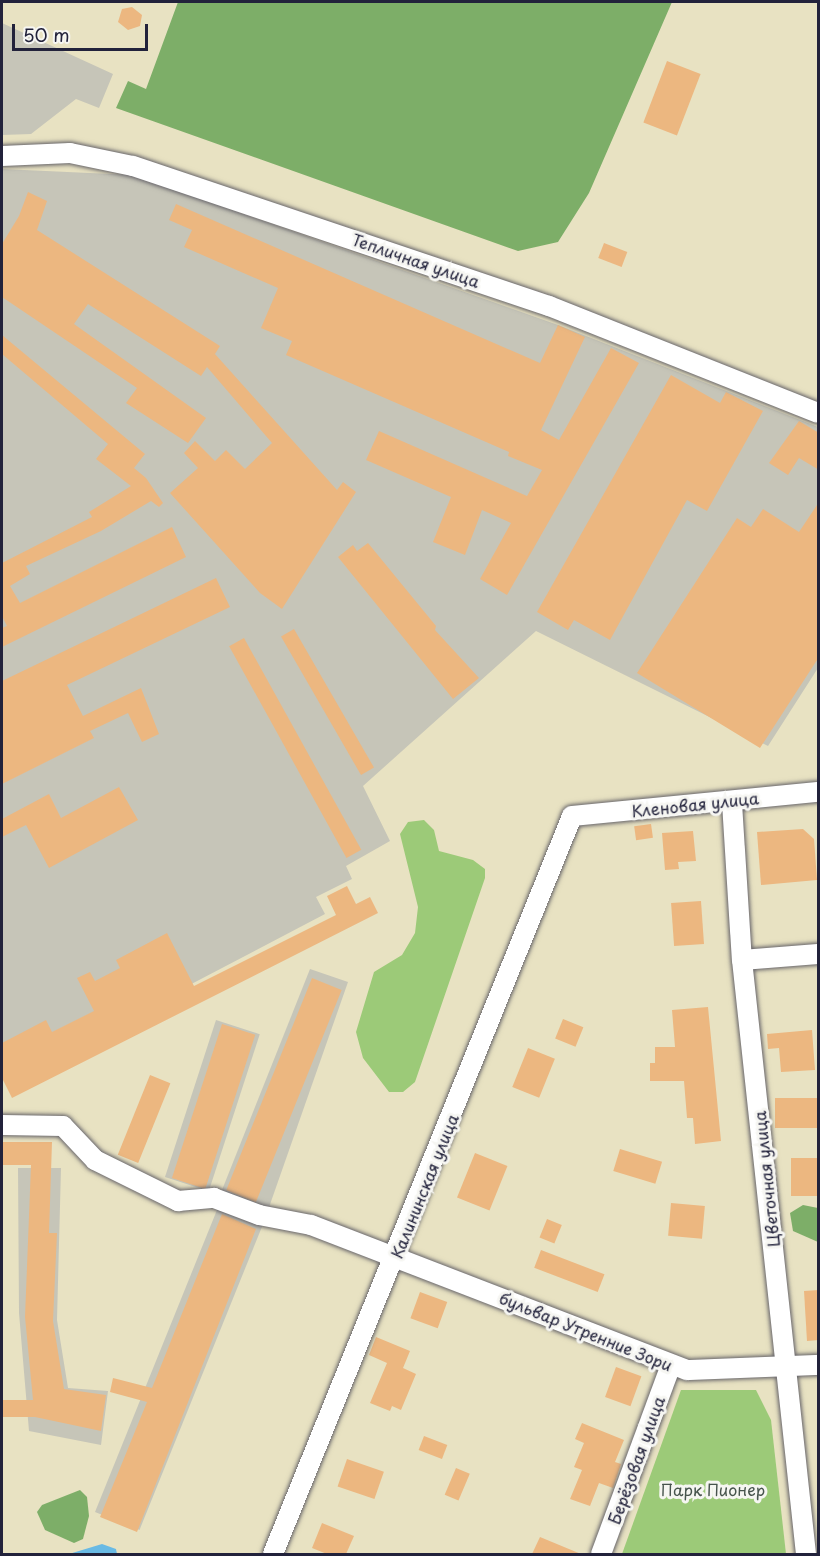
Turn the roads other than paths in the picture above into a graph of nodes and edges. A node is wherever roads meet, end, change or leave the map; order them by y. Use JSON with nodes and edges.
{"nodes":[{"id":1,"x":2,"y":156,"type":"edge"},
{"id":2,"x":819,"y":413,"type":"edge"},
{"id":3,"x":819,"y":792,"type":"edge"},
{"id":4,"x":732,"y":803,"type":"junction"},
{"id":5,"x":572,"y":816,"type":"joint"},
{"id":6,"x":819,"y":954,"type":"edge"},
{"id":7,"x":742,"y":960,"type":"junction"},
{"id":8,"x":2,"y":1125,"type":"edge"},
{"id":9,"x":397,"y":1255,"type":"junction"},
{"id":10,"x":671,"y":1365,"type":"junction"},
{"id":11,"x":819,"y":1365,"type":"edge"},
{"id":12,"x":786,"y":1367,"type":"junction"},
{"id":13,"x":273,"y":1554,"type":"edge"},
{"id":14,"x":601,"y":1554,"type":"edge"},
{"id":15,"x":806,"y":1554,"type":"edge"}],
"edges":[{"from":1,"to":2,"type":"street","name":"Тепличная улица"},
{"from":3,"to":4,"type":"street","name":"Кленовая улица"},
{"from":4,"to":5,"type":"street","name":"Кленовая улица"},
{"from":4,"to":7,"type":"street","name":"Цветочная улица"},
{"from":5,"to":9,"type":"street","name":"Калининская улица"},
{"from":6,"to":7,"type":"street"},
{"from":7,"to":12,"type":"street","name":"Цветочная улица"},
{"from":8,"to":9,"type":"street","name":"бульвар Утренние Зори"},
{"from":9,"to":10,"type":"street","name":"бульвар Утренние Зори"},
{"from":9,"to":13,"type":"street","name":"Калининская улица"},
{"from":10,"to":12,"type":"street","name":"бульвар Утренние Зори"},
{"from":10,"to":14,"type":"street","name":"Берёзовая улица"},
{"from":11,"to":12,"type":"street","name":"бульвар Утренние Зори"},
{"from":12,"to":15,"type":"street","name":"Цветочная улица"}]}
